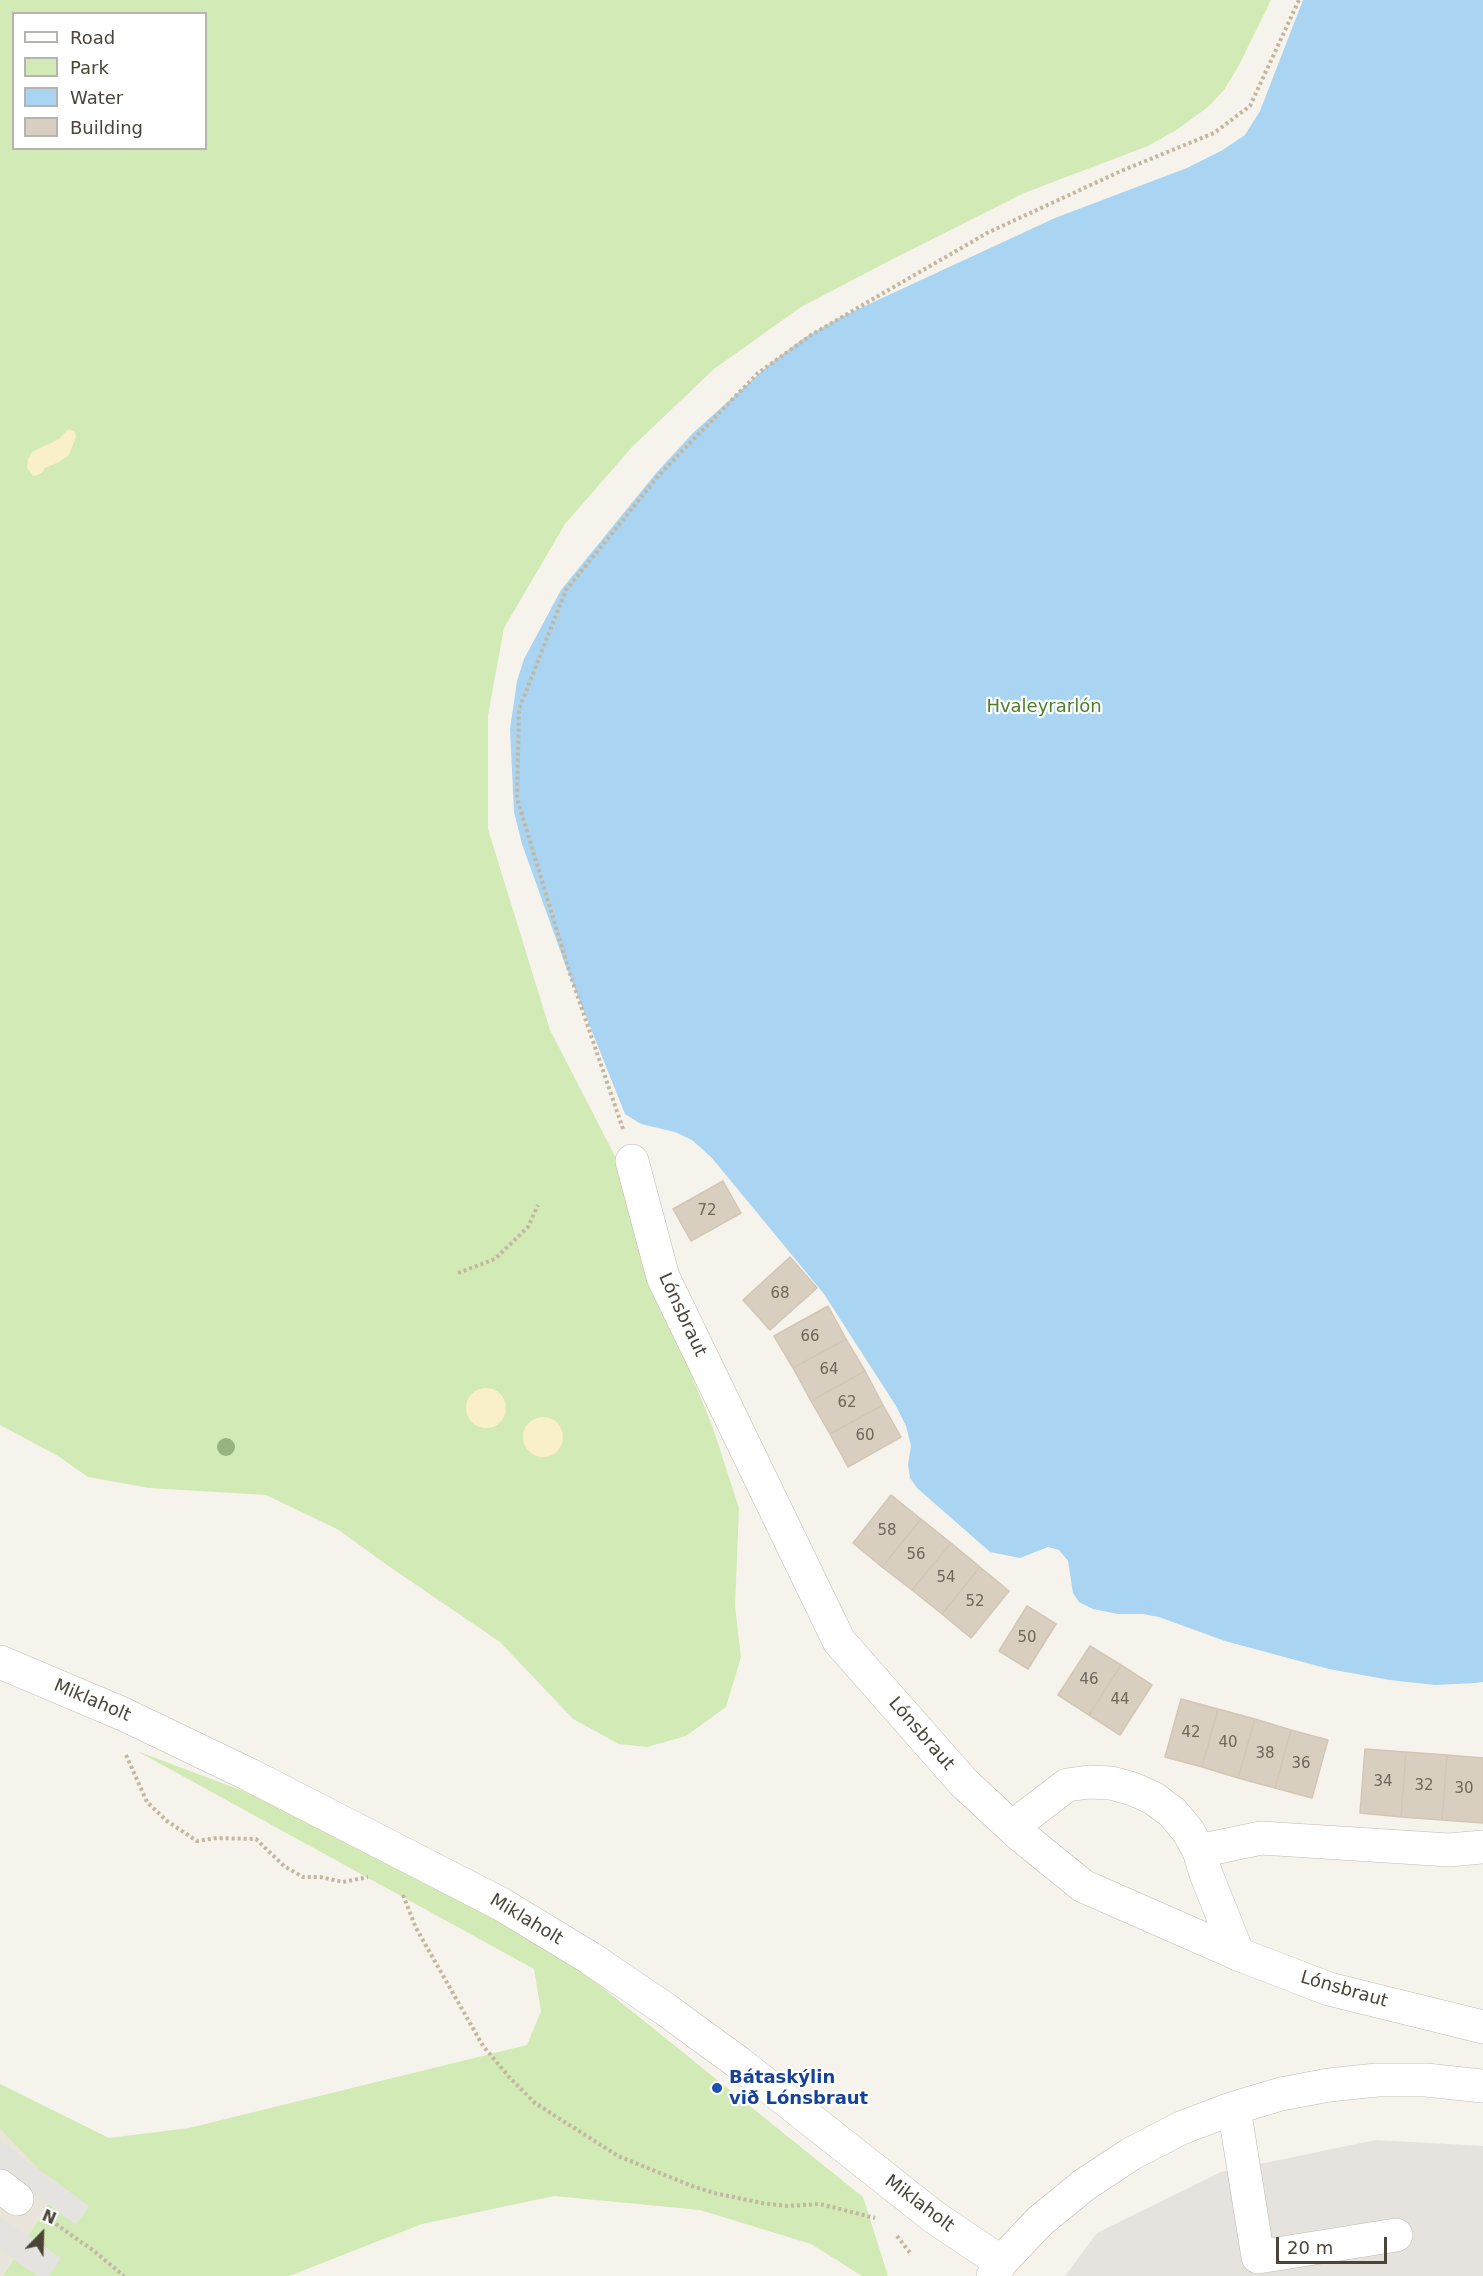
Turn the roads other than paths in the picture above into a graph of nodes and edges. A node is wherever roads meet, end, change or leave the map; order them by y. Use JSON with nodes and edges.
{"nodes":[{"id":1,"x":632,"y":1161,"type":"road end"},
{"id":2,"x":0,"y":1662,"type":"edge"},
{"id":3,"x":1012,"y":1827,"type":"junction"},
{"id":4,"x":1483,"y":1847,"type":"edge"},
{"id":5,"x":1199,"y":1851,"type":"junction"},
{"id":6,"x":1238,"y":1954,"type":"junction"},
{"id":7,"x":1483,"y":2027,"type":"edge"},
{"id":8,"x":1483,"y":2085,"type":"edge"},
{"id":9,"x":1234,"y":2108,"type":"junction"},
{"id":10,"x":1396,"y":2235,"type":"dead end"},
{"id":11,"x":997,"y":2269,"type":"edge"}],
"edges":[{"from":1,"to":3,"type":"street","name":"Lónsbraut"},
{"from":2,"to":11,"type":"street","name":"Miklaholt"},
{"from":3,"to":5,"type":"street"},
{"from":3,"to":6,"type":"street","name":"Lónsbraut"},
{"from":4,"to":5,"type":"street"},
{"from":5,"to":6,"type":"street"},
{"from":6,"to":7,"type":"street","name":"Lónsbraut"},
{"from":8,"to":9,"type":"street"},
{"from":9,"to":10,"type":"street"},
{"from":9,"to":11,"type":"street"}]}
